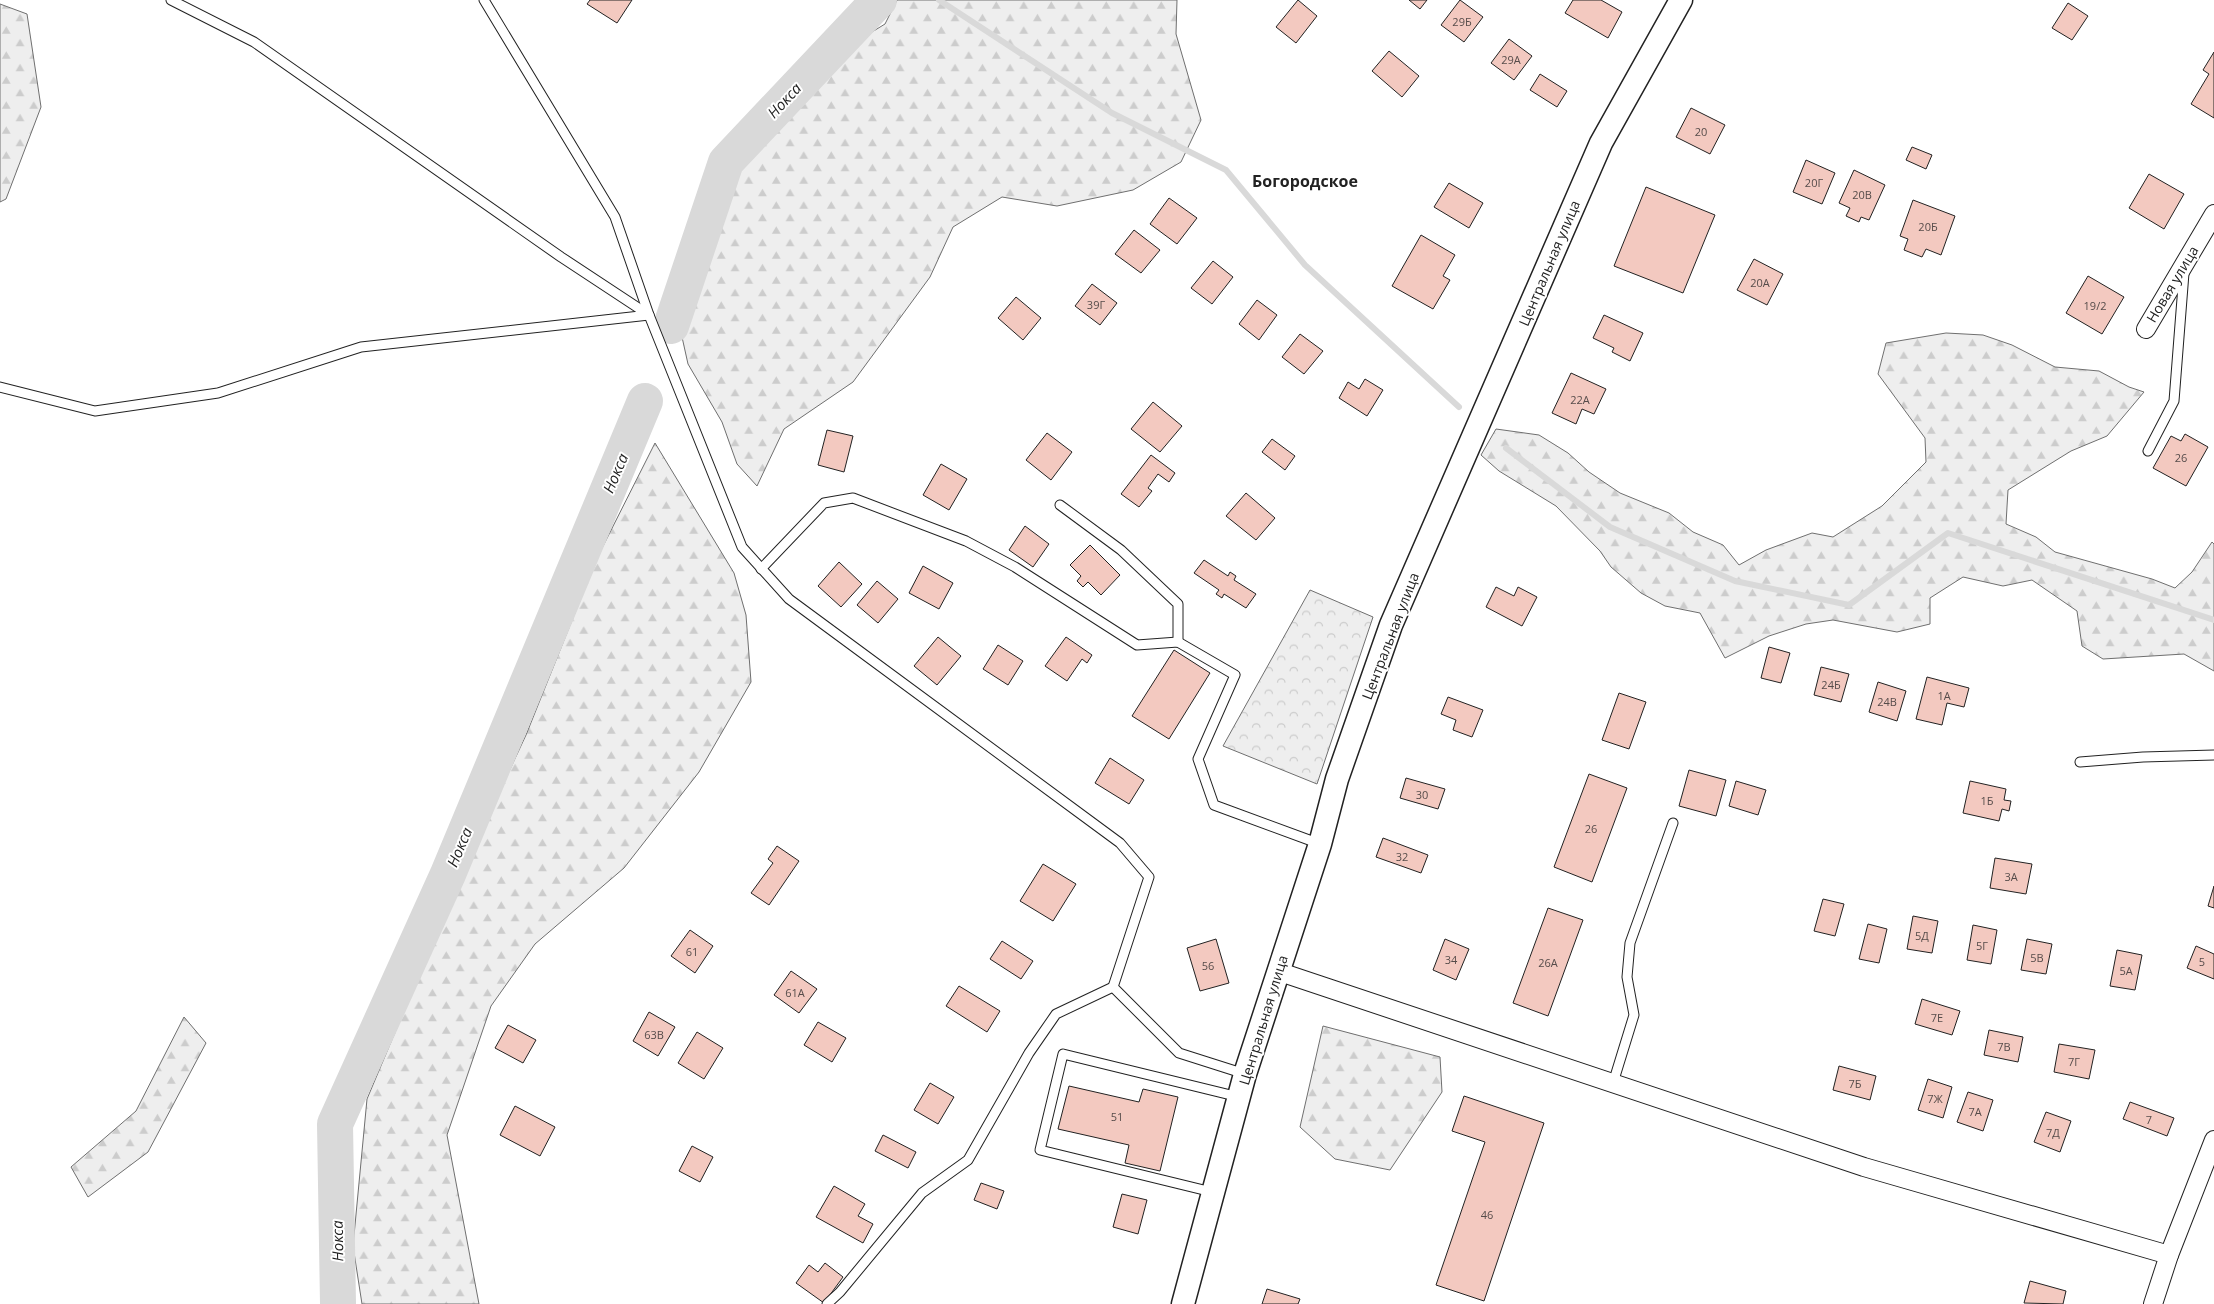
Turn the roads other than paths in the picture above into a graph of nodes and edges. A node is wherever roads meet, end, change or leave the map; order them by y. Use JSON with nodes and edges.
{"nodes":[{"id":1,"x":171,"y":0,"type":"edge"},
{"id":2,"x":484,"y":0,"type":"edge"},
{"id":3,"x":1680,"y":0,"type":"edge"},
{"id":4,"x":2214,"y":214,"type":"edge"},
{"id":5,"x":2185,"y":263,"type":"junction"},
{"id":6,"x":649,"y":315,"type":"junction"},
{"id":7,"x":2146,"y":329,"type":"dead end"},
{"id":8,"x":0,"y":387,"type":"edge"},
{"id":9,"x":2148,"y":451,"type":"dead end"},
{"id":10,"x":1060,"y":505,"type":"dead end"},
{"id":11,"x":761,"y":569,"type":"junction"},
{"id":12,"x":1178,"y":642,"type":"junction"},
{"id":13,"x":2214,"y":755,"type":"edge"},
{"id":14,"x":2080,"y":762,"type":"dead end"},
{"id":15,"x":1673,"y":822,"type":"dead end"},
{"id":16,"x":1320,"y":844,"type":"junction"},
{"id":17,"x":1277,"y":972,"type":"junction"},
{"id":18,"x":1113,"y":987,"type":"junction"},
{"id":19,"x":1245,"y":1074,"type":"junction"},
{"id":20,"x":1613,"y":1083,"type":"junction"},
{"id":21,"x":1239,"y":1097,"type":"junction"},
{"id":22,"x":2214,"y":1140,"type":"edge"},
{"id":23,"x":1212,"y":1192,"type":"junction"},
{"id":24,"x":2169,"y":1255,"type":"junction"},
{"id":25,"x":828,"y":1304,"type":"edge"},
{"id":26,"x":1183,"y":1304,"type":"edge"},
{"id":27,"x":2153,"y":1304,"type":"edge"}],
"edges":[{"from":1,"to":6,"type":"lane"},
{"from":2,"to":6,"type":"lane"},
{"from":3,"to":16,"type":"street","name":"Центральная улица"},
{"from":4,"to":5,"type":"street","name":"Новая улица"},
{"from":5,"to":7,"type":"street","name":"Новая улица"},
{"from":5,"to":9,"type":"lane"},
{"from":6,"to":8,"type":"lane"},
{"from":6,"to":11,"type":"lane"},
{"from":10,"to":12,"type":"lane"},
{"from":11,"to":12,"type":"lane"},
{"from":11,"to":18,"type":"lane"},
{"from":12,"to":16,"type":"lane"},
{"from":13,"to":14,"type":"lane"},
{"from":15,"to":20,"type":"lane"},
{"from":16,"to":17,"type":"street","name":"Центральная улица"},
{"from":17,"to":19,"type":"street","name":"Центральная улица"},
{"from":17,"to":20,"type":"street"},
{"from":18,"to":19,"type":"lane"},
{"from":18,"to":25,"type":"lane"},
{"from":19,"to":21,"type":"street","name":"Центральная улица"},
{"from":20,"to":24,"type":"street"},
{"from":21,"to":23,"type":"street","name":"Центральная улица"},
{"from":21,"to":23,"type":"lane"},
{"from":22,"to":24,"type":"street"},
{"from":23,"to":26,"type":"street","name":"Центральная улица"},
{"from":24,"to":27,"type":"street"}]}
